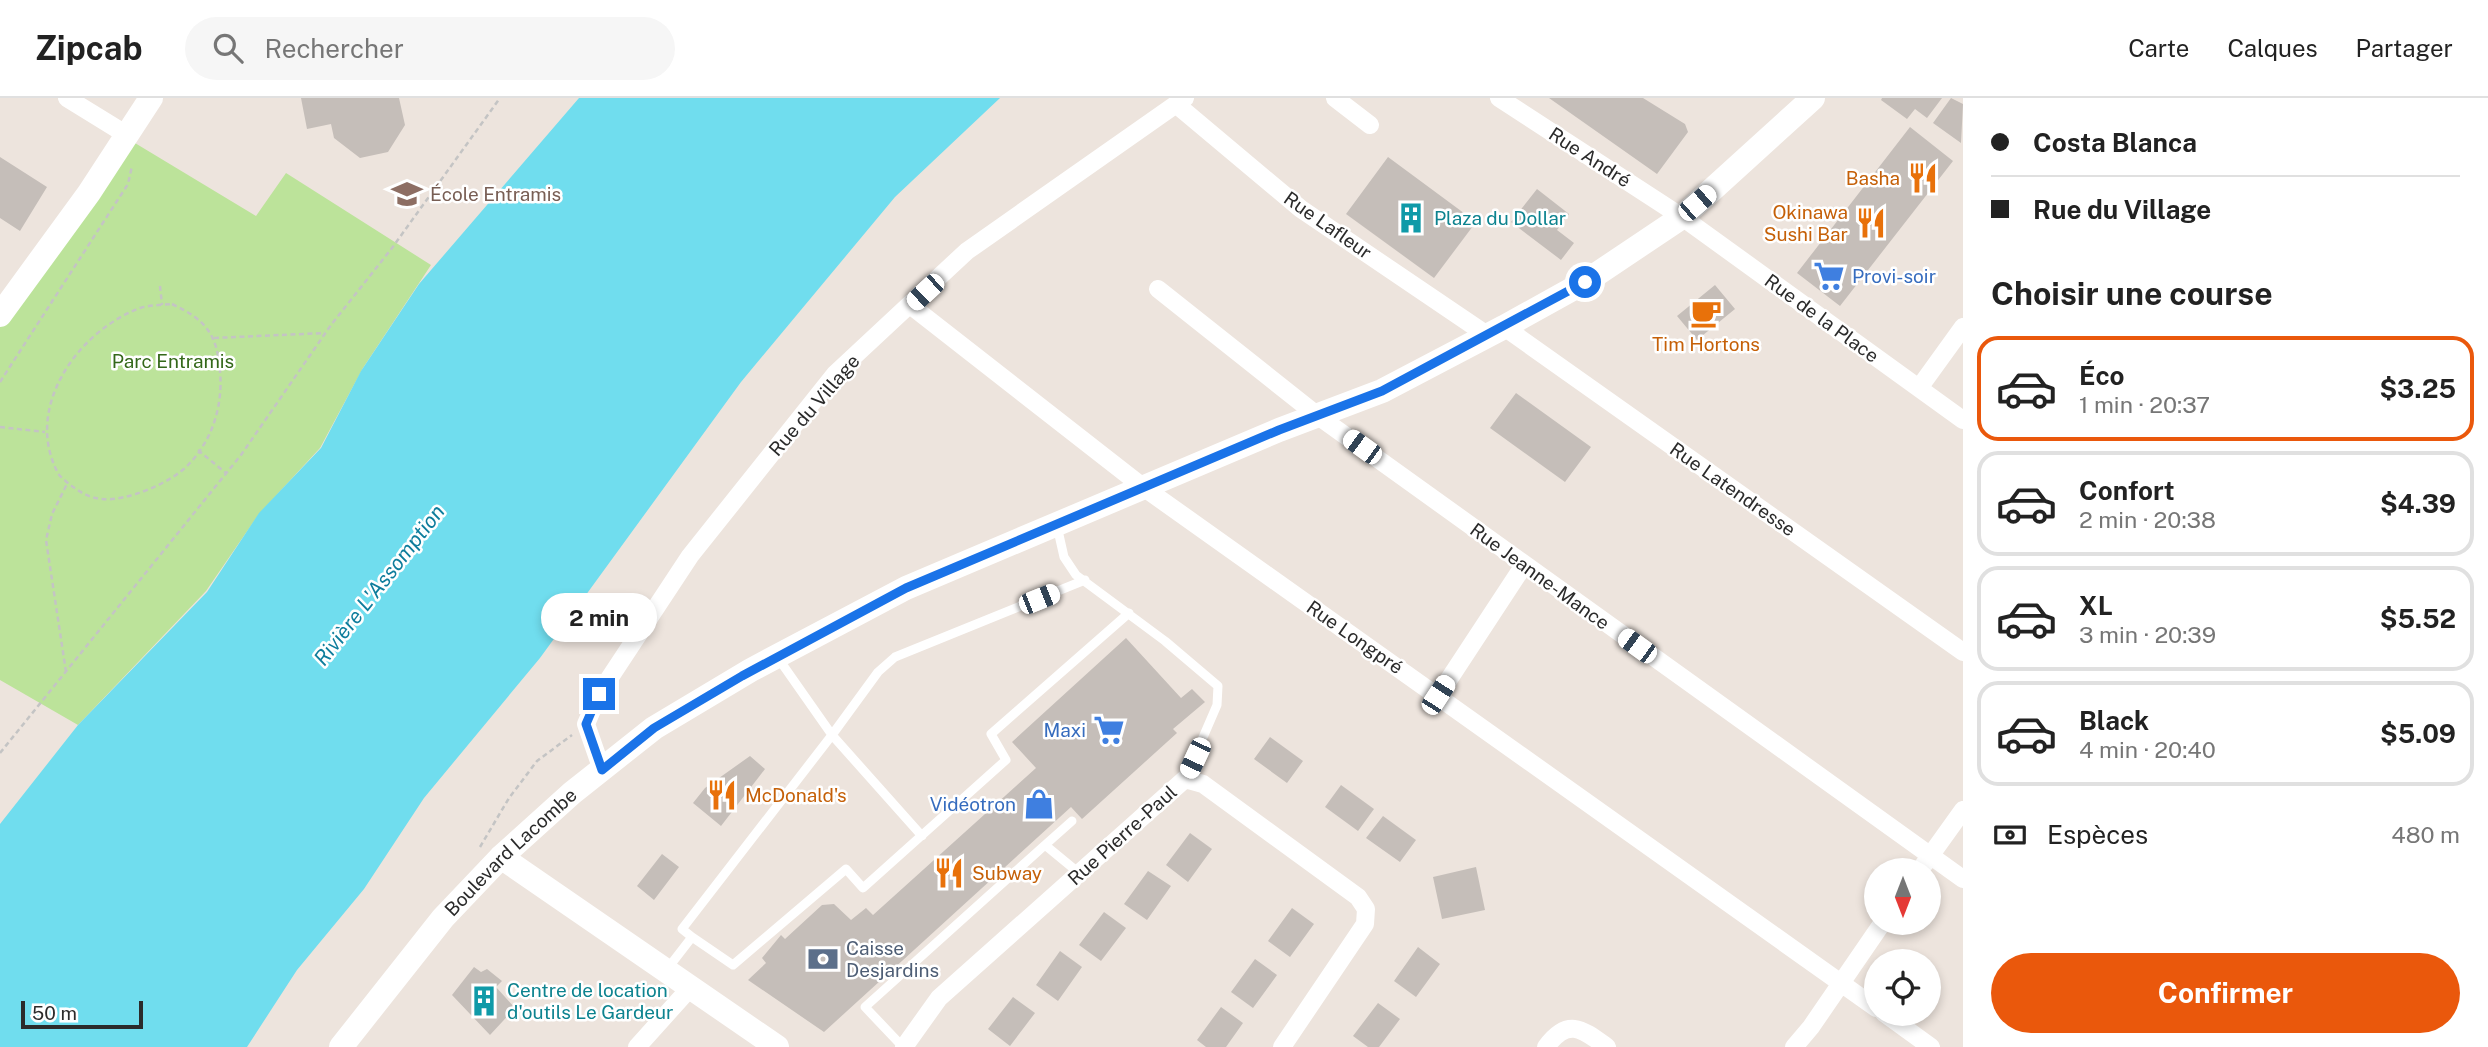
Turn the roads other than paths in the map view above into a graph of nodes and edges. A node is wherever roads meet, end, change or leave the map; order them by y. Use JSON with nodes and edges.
{"nodes":[{"id":1,"x":67,"y":98,"type":"edge"},
{"id":2,"x":151,"y":98,"type":"edge"},
{"id":3,"x":1335,"y":98,"type":"edge"},
{"id":4,"x":1499,"y":98,"type":"edge"},
{"id":5,"x":1813,"y":98,"type":"edge"},
{"id":6,"x":1181,"y":102,"type":"edge"},
{"id":7,"x":1370,"y":125,"type":"dead end"},
{"id":8,"x":128,"y":135,"type":"junction"},
{"id":9,"x":1682,"y":216,"type":"junction"},
{"id":10,"x":1158,"y":289,"type":"dead end"},
{"id":11,"x":911,"y":305,"type":"junction"},
{"id":12,"x":0,"y":315,"type":"edge"},
{"id":13,"x":1963,"y":327,"type":"edge"},
{"id":14,"x":1496,"y":331,"type":"junction"},
{"id":15,"x":1919,"y":388,"type":"junction"},
{"id":16,"x":1318,"y":416,"type":"junction"},
{"id":17,"x":1963,"y":420,"type":"edge"},
{"id":18,"x":1143,"y":487,"type":"junction"},
{"id":19,"x":1056,"y":523,"type":"junction"},
{"id":20,"x":1524,"y":565,"type":"junction"},
{"id":21,"x":1085,"y":580,"type":"junction"},
{"id":22,"x":1129,"y":613,"type":"junction"},
{"id":23,"x":1963,"y":652,"type":"edge"},
{"id":24,"x":777,"y":656,"type":"junction"},
{"id":25,"x":1438,"y":695,"type":"junction"},
{"id":26,"x":832,"y":735,"type":"junction"},
{"id":27,"x":602,"y":770,"type":"junction"},
{"id":28,"x":1185,"y":779,"type":"junction"},
{"id":29,"x":1963,"y":810,"type":"edge"},
{"id":30,"x":1072,"y":821,"type":"dead end"},
{"id":31,"x":922,"y":835,"type":"junction"},
{"id":32,"x":1045,"y":845,"type":"junction"},
{"id":33,"x":490,"y":853,"type":"junction"},
{"id":34,"x":1918,"y":858,"type":"edge"},
{"id":35,"x":1929,"y":858,"type":"edge"},
{"id":36,"x":1941,"y":870,"type":"edge"},
{"id":37,"x":1079,"y":873,"type":"junction"},
{"id":38,"x":1963,"y":879,"type":"edge"},
{"id":39,"x":1874,"y":935,"type":"edge"},
{"id":40,"x":692,"y":937,"type":"junction"},
{"id":41,"x":666,"y":971,"type":"junction"},
{"id":42,"x":1840,"y":982,"type":"junction"},
{"id":43,"x":690,"y":988,"type":"junction"},
{"id":44,"x":1864,"y":999,"type":"edge"},
{"id":45,"x":1902,"y":1026,"type":"edge"},
{"id":46,"x":341,"y":1047,"type":"edge"},
{"id":47,"x":637,"y":1047,"type":"edge"},
{"id":48,"x":776,"y":1047,"type":"edge"},
{"id":49,"x":904,"y":1047,"type":"edge"},
{"id":50,"x":1282,"y":1047,"type":"edge"},
{"id":51,"x":1546,"y":1047,"type":"edge"},
{"id":52,"x":1607,"y":1047,"type":"edge"},
{"id":53,"x":1794,"y":1047,"type":"edge"},
{"id":54,"x":1931,"y":1047,"type":"edge"}],
"edges":[{"from":1,"to":8,"type":"street"},
{"from":2,"to":8,"type":"main road"},
{"from":3,"to":7,"type":"street"},
{"from":4,"to":9,"type":"street","name":"Rue André"},
{"from":5,"to":9,"type":"main road","name":"Boulevard Lacombe"},
{"from":6,"to":11,"type":"street","name":"Rue du Village"},
{"from":6,"to":14,"type":"street","name":"Rue Lafleur"},
{"from":8,"to":12,"type":"main road"},
{"from":9,"to":14,"type":"main road","name":"Boulevard Lacombe"},
{"from":9,"to":15,"type":"street","name":"Rue de la Place"},
{"from":10,"to":16,"type":"street","name":"Rue Jeanne-Mance"},
{"from":11,"to":18,"type":"street","name":"Rue Longpré"},
{"from":11,"to":27,"type":"street","name":"Rue du Village"},
{"from":13,"to":15,"type":"street"},
{"from":14,"to":16,"type":"main road","name":"Boulevard Lacombe"},
{"from":14,"to":23,"type":"street","name":"Rue Latendresse"},
{"from":15,"to":17,"type":"street","name":"Rue de la Place"},
{"from":16,"to":18,"type":"main road","name":"Boulevard Lacombe"},
{"from":16,"to":20,"type":"street","name":"Rue Jeanne-Mance"},
{"from":18,"to":19,"type":"main road","name":"Boulevard Lacombe"},
{"from":18,"to":25,"type":"street","name":"Rue Longpré"},
{"from":19,"to":21,"type":"lane"},
{"from":19,"to":24,"type":"main road","name":"Boulevard Lacombe"},
{"from":20,"to":25,"type":"street"},
{"from":20,"to":34,"type":"street","name":"Rue Jeanne-Mance"},
{"from":21,"to":22,"type":"lane"},
{"from":21,"to":26,"type":"lane"},
{"from":22,"to":28,"type":"lane"},
{"from":22,"to":31,"type":"lane"},
{"from":24,"to":26,"type":"lane"},
{"from":24,"to":27,"type":"main road","name":"Boulevard Lacombe"},
{"from":25,"to":42,"type":"street","name":"Rue Longpré"},
{"from":26,"to":31,"type":"lane"},
{"from":26,"to":40,"type":"lane"},
{"from":27,"to":33,"type":"main road","name":"Boulevard Lacombe"},
{"from":28,"to":37,"type":"street","name":"Rue Pierre-Paul"},
{"from":28,"to":50,"type":"street","name":"Rue Pierre-Paul"},
{"from":29,"to":35,"type":"street"},
{"from":30,"to":32,"type":"lane"},
{"from":31,"to":40,"type":"lane"},
{"from":32,"to":37,"type":"lane"},
{"from":32,"to":49,"type":"lane"},
{"from":33,"to":41,"type":"main road"},
{"from":33,"to":46,"type":"main road","name":"Boulevard Lacombe"},
{"from":36,"to":38,"type":"street","name":"Rue Jeanne-Mance"},
{"from":37,"to":49,"type":"street","name":"Rue Pierre-Paul"},
{"from":39,"to":42,"type":"street"},
{"from":40,"to":41,"type":"lane"},
{"from":41,"to":43,"type":"main road"},
{"from":42,"to":44,"type":"street","name":"Rue Longpré"},
{"from":42,"to":53,"type":"street"},
{"from":43,"to":47,"type":"street"},
{"from":43,"to":48,"type":"main road"},
{"from":45,"to":54,"type":"street"},
{"from":51,"to":52,"type":"street"}]}
